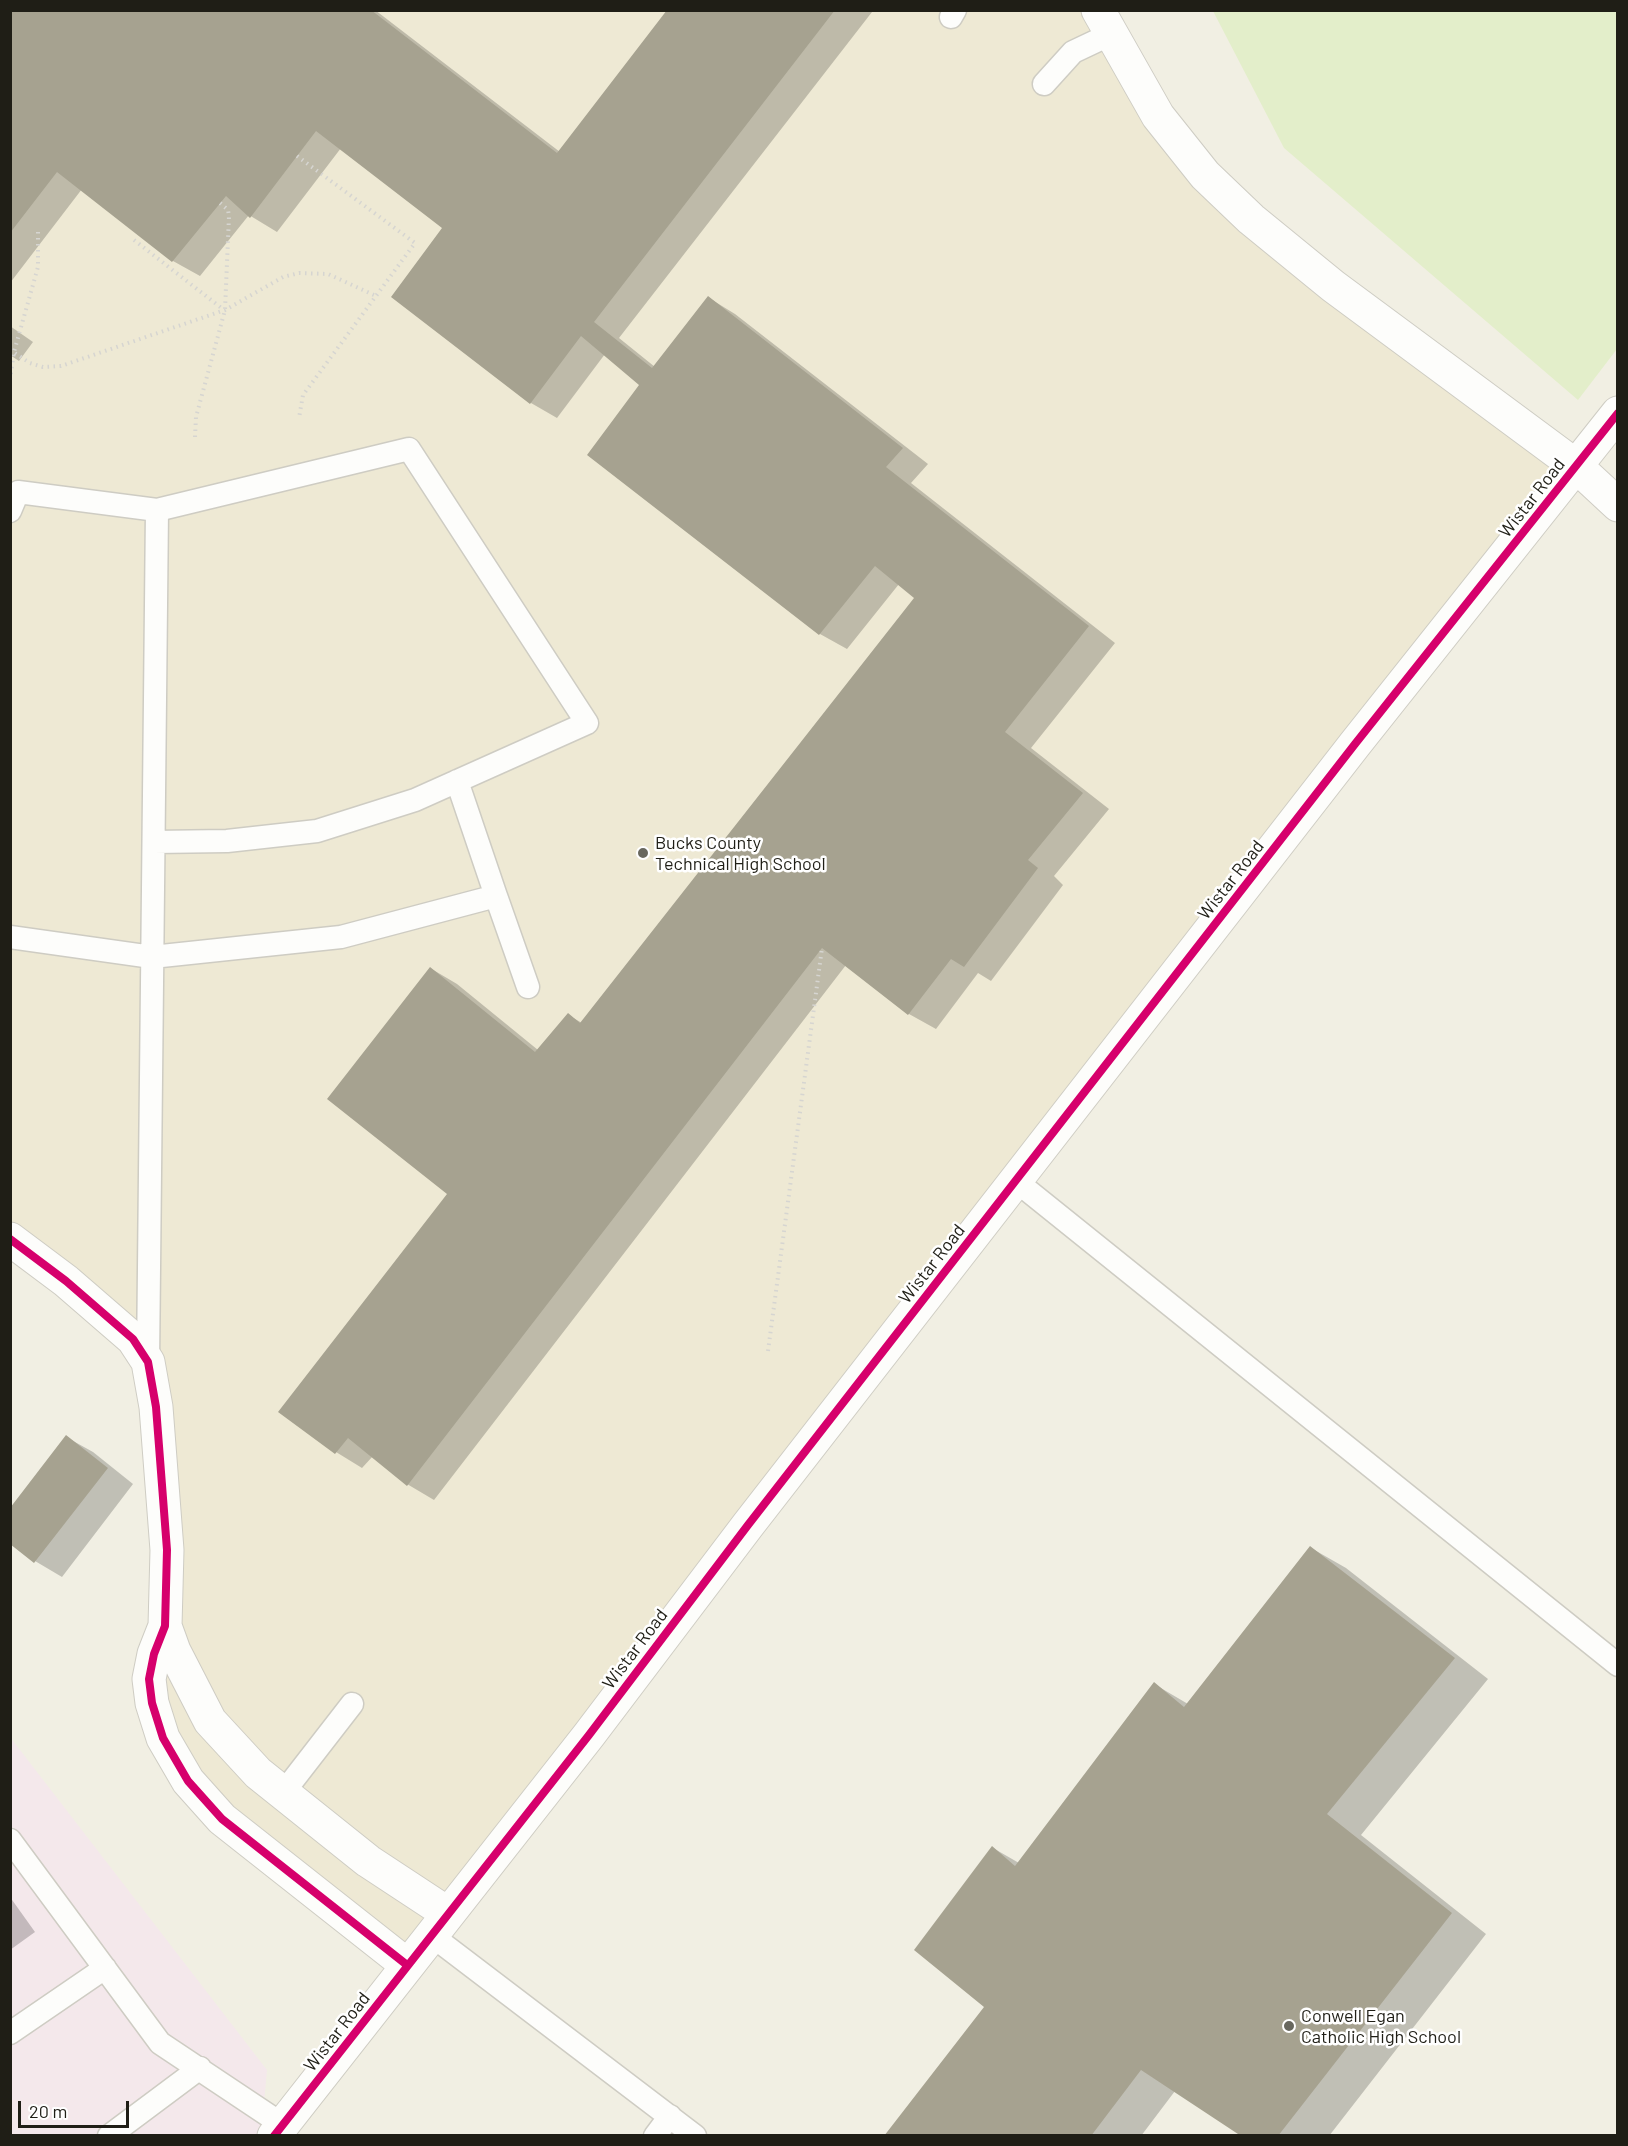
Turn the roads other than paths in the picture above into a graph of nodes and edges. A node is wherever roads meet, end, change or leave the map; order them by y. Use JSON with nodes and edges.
{"nodes":[{"id":1,"x":1105,"y":22,"type":"edge"},
{"id":2,"x":1044,"y":84,"type":"dead end"},
{"id":3,"x":1617,"y":413,"type":"edge"},
{"id":4,"x":1576,"y":466,"type":"junction"},
{"id":5,"x":1617,"y":505,"type":"edge"},
{"id":6,"x":157,"y":510,"type":"junction"},
{"id":7,"x":10,"y":511,"type":"edge"},
{"id":8,"x":457,"y":781,"type":"junction"},
{"id":9,"x":154,"y":842,"type":"junction"},
{"id":10,"x":496,"y":896,"type":"junction"},
{"id":11,"x":10,"y":937,"type":"edge"},
{"id":12,"x":153,"y":957,"type":"junction"},
{"id":13,"x":528,"y":987,"type":"dead end"},
{"id":14,"x":1016,"y":1181,"type":"junction"},
{"id":15,"x":10,"y":1239,"type":"edge"},
{"id":16,"x":148,"y":1362,"type":"junction"},
{"id":17,"x":165,"y":1626,"type":"junction"},
{"id":18,"x":1617,"y":1665,"type":"edge"},
{"id":19,"x":352,"y":1704,"type":"dead end"},
{"id":20,"x":283,"y":1793,"type":"junction"},
{"id":21,"x":10,"y":1840,"type":"edge"},
{"id":22,"x":439,"y":1924,"type":"junction"},
{"id":23,"x":407,"y":1965,"type":"junction"},
{"id":24,"x":105,"y":1968,"type":"junction"},
{"id":25,"x":10,"y":2033,"type":"edge"},
{"id":26,"x":200,"y":2068,"type":"junction"},
{"id":27,"x":670,"y":2116,"type":"junction"},
{"id":28,"x":278,"y":2130,"type":"edge"},
{"id":29,"x":109,"y":2136,"type":"edge"},
{"id":30,"x":655,"y":2136,"type":"edge"},
{"id":31,"x":695,"y":2136,"type":"edge"}],
"edges":[{"from":1,"to":2,"type":"lane"},
{"from":1,"to":4,"type":"street"},
{"from":3,"to":4,"type":"street","name":"Wistar Road"},
{"from":4,"to":5,"type":"street"},
{"from":4,"to":14,"type":"street","name":"Wistar Road"},
{"from":6,"to":7,"type":"lane"},
{"from":6,"to":8,"type":"lane"},
{"from":6,"to":9,"type":"lane"},
{"from":8,"to":9,"type":"lane"},
{"from":8,"to":10,"type":"lane"},
{"from":9,"to":12,"type":"lane"},
{"from":10,"to":12,"type":"lane"},
{"from":10,"to":13,"type":"lane"},
{"from":11,"to":12,"type":"lane"},
{"from":12,"to":16,"type":"lane"},
{"from":14,"to":18,"type":"lane"},
{"from":14,"to":22,"type":"street","name":"Wistar Road"},
{"from":15,"to":16,"type":"street"},
{"from":16,"to":17,"type":"street"},
{"from":17,"to":20,"type":"street"},
{"from":17,"to":23,"type":"street"},
{"from":19,"to":20,"type":"lane"},
{"from":20,"to":22,"type":"street"},
{"from":21,"to":24,"type":"lane"},
{"from":22,"to":23,"type":"street","name":"Wistar Road"},
{"from":22,"to":27,"type":"lane"},
{"from":23,"to":28,"type":"street","name":"Wistar Road"},
{"from":24,"to":25,"type":"lane"},
{"from":24,"to":26,"type":"lane"},
{"from":26,"to":28,"type":"lane"},
{"from":26,"to":29,"type":"lane"},
{"from":27,"to":30,"type":"lane"},
{"from":27,"to":31,"type":"lane"}]}
